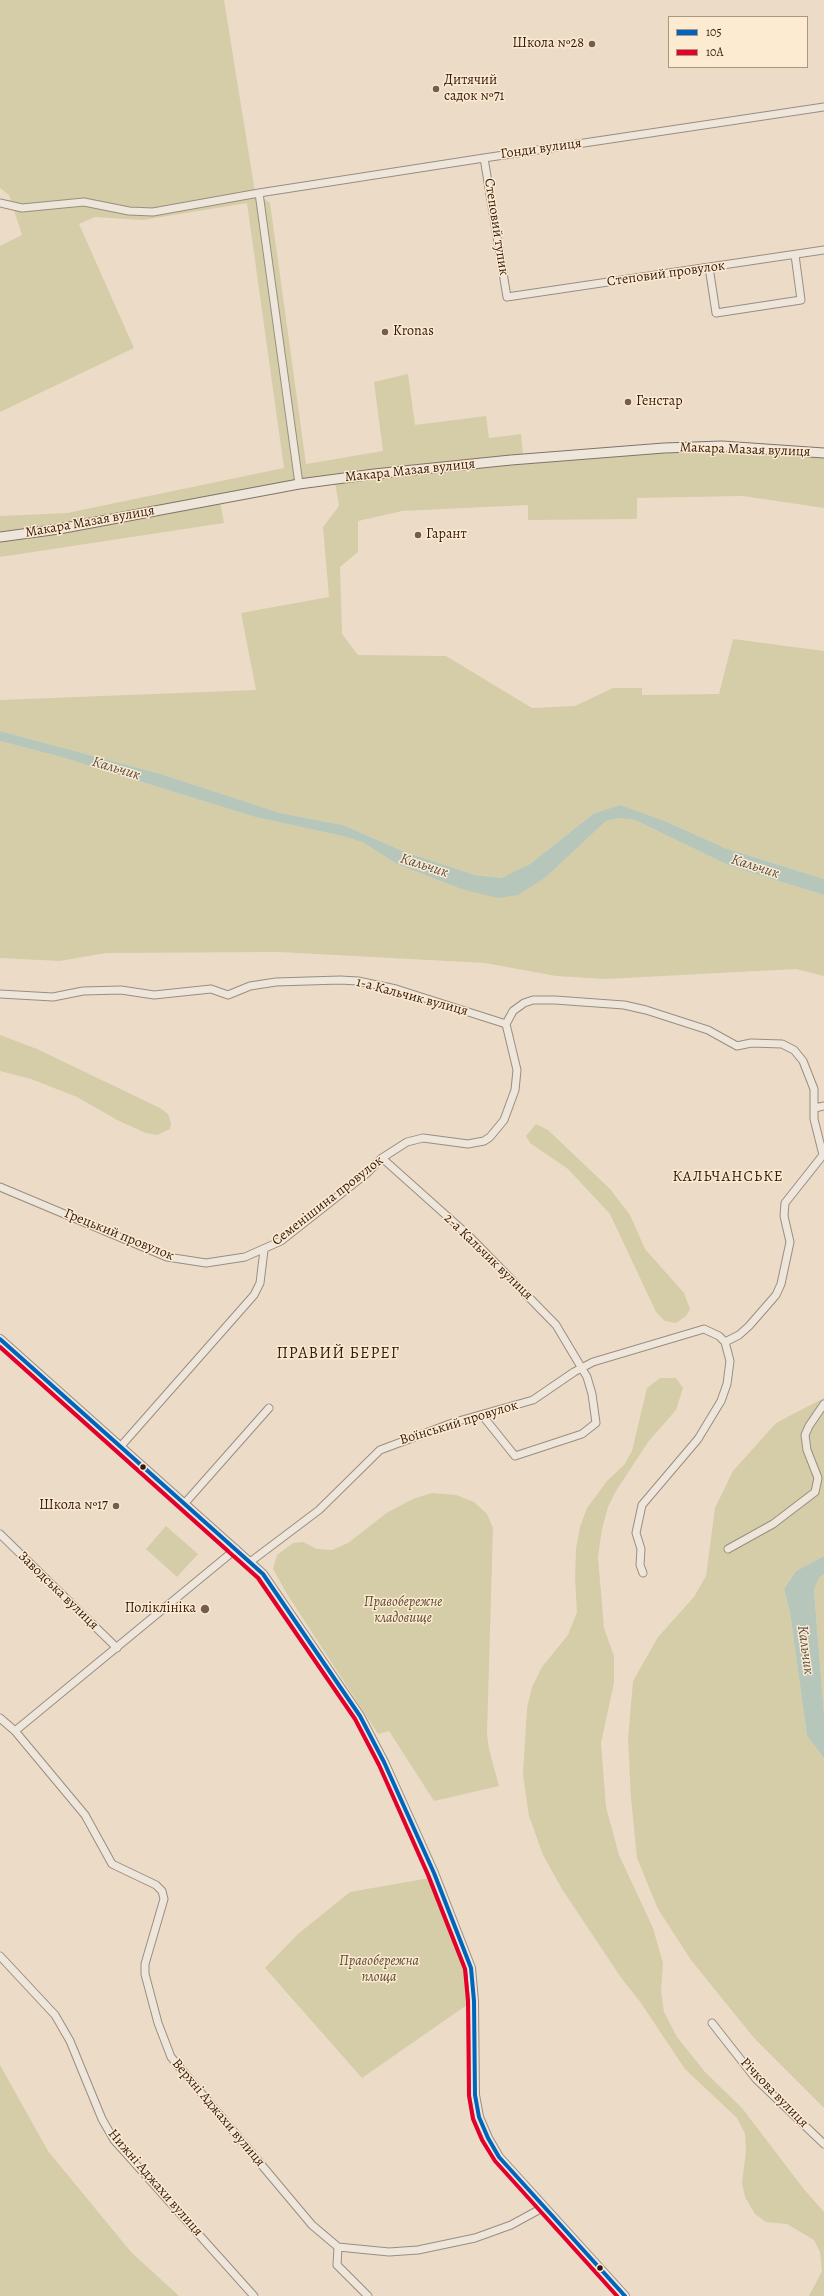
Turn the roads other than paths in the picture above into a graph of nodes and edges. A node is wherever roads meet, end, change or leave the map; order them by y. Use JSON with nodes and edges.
{"nodes":[{"id":1,"x":824,"y":107,"type":"edge"},
{"id":2,"x":484,"y":158,"type":"junction"},
{"id":3,"x":259,"y":193,"type":"junction"},
{"id":4,"x":0,"y":203,"type":"edge"},
{"id":5,"x":824,"y":250,"type":"edge"},
{"id":6,"x":795,"y":254,"type":"junction"},
{"id":7,"x":709,"y":267,"type":"junction"},
{"id":8,"x":507,"y":297,"type":"joint"},
{"id":9,"x":824,"y":453,"type":"edge"},
{"id":10,"x":299,"y":484,"type":"junction"},
{"id":11,"x":0,"y":537,"type":"edge"},
{"id":12,"x":0,"y":994,"type":"edge"},
{"id":13,"x":506,"y":1024,"type":"junction"},
{"id":14,"x":824,"y":1106,"type":"edge"},
{"id":15,"x":815,"y":1108,"type":"junction"},
{"id":16,"x":382,"y":1158,"type":"junction"},
{"id":17,"x":0,"y":1187,"type":"edge"},
{"id":18,"x":264,"y":1250,"type":"junction"},
{"id":19,"x":0,"y":1338,"type":"edge"},
{"id":20,"x":725,"y":1342,"type":"junction"},
{"id":21,"x":581,"y":1367,"type":"junction"},
{"id":22,"x":824,"y":1404,"type":"edge"},
{"id":23,"x":269,"y":1408,"type":"dead end"},
{"id":24,"x":484,"y":1414,"type":"junction"},
{"id":25,"x":121,"y":1446,"type":"junction"},
{"id":26,"x":185,"y":1503,"type":"junction"},
{"id":27,"x":0,"y":1534,"type":"edge"},
{"id":28,"x":236,"y":1549,"type":"junction"},
{"id":29,"x":728,"y":1549,"type":"dead end"},
{"id":30,"x":250,"y":1562,"type":"junction"},
{"id":31,"x":643,"y":1573,"type":"dead end"},
{"id":32,"x":116,"y":1648,"type":"junction"},
{"id":33,"x":0,"y":1718,"type":"edge"},
{"id":34,"x":15,"y":1731,"type":"junction"},
{"id":35,"x":0,"y":1956,"type":"edge"},
{"id":36,"x":712,"y":2023,"type":"dead end"},
{"id":37,"x":824,"y":2144,"type":"edge"},
{"id":38,"x":544,"y":2207,"type":"junction"},
{"id":39,"x":338,"y":2246,"type":"junction"},
{"id":40,"x":254,"y":2296,"type":"edge"},
{"id":41,"x":368,"y":2296,"type":"edge"},
{"id":42,"x":625,"y":2296,"type":"edge"}],
"edges":[{"from":1,"to":2,"type":"street","name":"Гонди вулиця"},
{"from":2,"to":3,"type":"street","name":"Гонди вулиця"},
{"from":2,"to":8,"type":"street","name":"Степовий тупик"},
{"from":3,"to":4,"type":"street","name":"Гонди вулиця"},
{"from":3,"to":10,"type":"street"},
{"from":5,"to":6,"type":"street","name":"Степовий провулок"},
{"from":6,"to":7,"type":"street","name":"Степовий провулок"},
{"from":6,"to":7,"type":"street"},
{"from":7,"to":8,"type":"street","name":"Степовий провулок"},
{"from":9,"to":10,"type":"main road","name":"Макара Мазая вулиця"},
{"from":10,"to":11,"type":"main road","name":"Макара Мазая вулиця"},
{"from":12,"to":13,"type":"street","name":"1-а Кальчик вулиця"},
{"from":13,"to":15,"type":"street"},
{"from":13,"to":16,"type":"street","name":"Семенішина провулок"},
{"from":14,"to":15,"type":"street"},
{"from":15,"to":20,"type":"street"},
{"from":16,"to":18,"type":"street","name":"Семенішина провулок"},
{"from":16,"to":21,"type":"street","name":"2-а Кальчик вулиця"},
{"from":17,"to":18,"type":"street","name":"Грецький провулок"},
{"from":18,"to":25,"type":"street","name":"Семенішина провулок"},
{"from":19,"to":25,"type":"street"},
{"from":20,"to":21,"type":"street"},
{"from":20,"to":31,"type":"street"},
{"from":21,"to":24,"type":"street","name":"Воїнський провулок"},
{"from":21,"to":24,"type":"street","name":"2-а Кальчик вулиця"},
{"from":22,"to":29,"type":"street"},
{"from":23,"to":26,"type":"street"},
{"from":24,"to":30,"type":"street","name":"Воїнський провулок"},
{"from":25,"to":26,"type":"street"},
{"from":26,"to":28,"type":"street"},
{"from":27,"to":32,"type":"street","name":"Заводська вулиця"},
{"from":28,"to":30,"type":"street"},
{"from":28,"to":32,"type":"street"},
{"from":30,"to":38,"type":"street"},
{"from":32,"to":34,"type":"street"},
{"from":33,"to":34,"type":"street","name":"Верхні Аджахи вулиця"},
{"from":34,"to":39,"type":"street","name":"Верхні Аджахи вулиця"},
{"from":35,"to":40,"type":"street","name":"Нижні Аджахи вулиця"},
{"from":36,"to":37,"type":"street","name":"Річкова вулиця"},
{"from":38,"to":39,"type":"street"},
{"from":38,"to":42,"type":"street"},
{"from":39,"to":41,"type":"street"}]}
